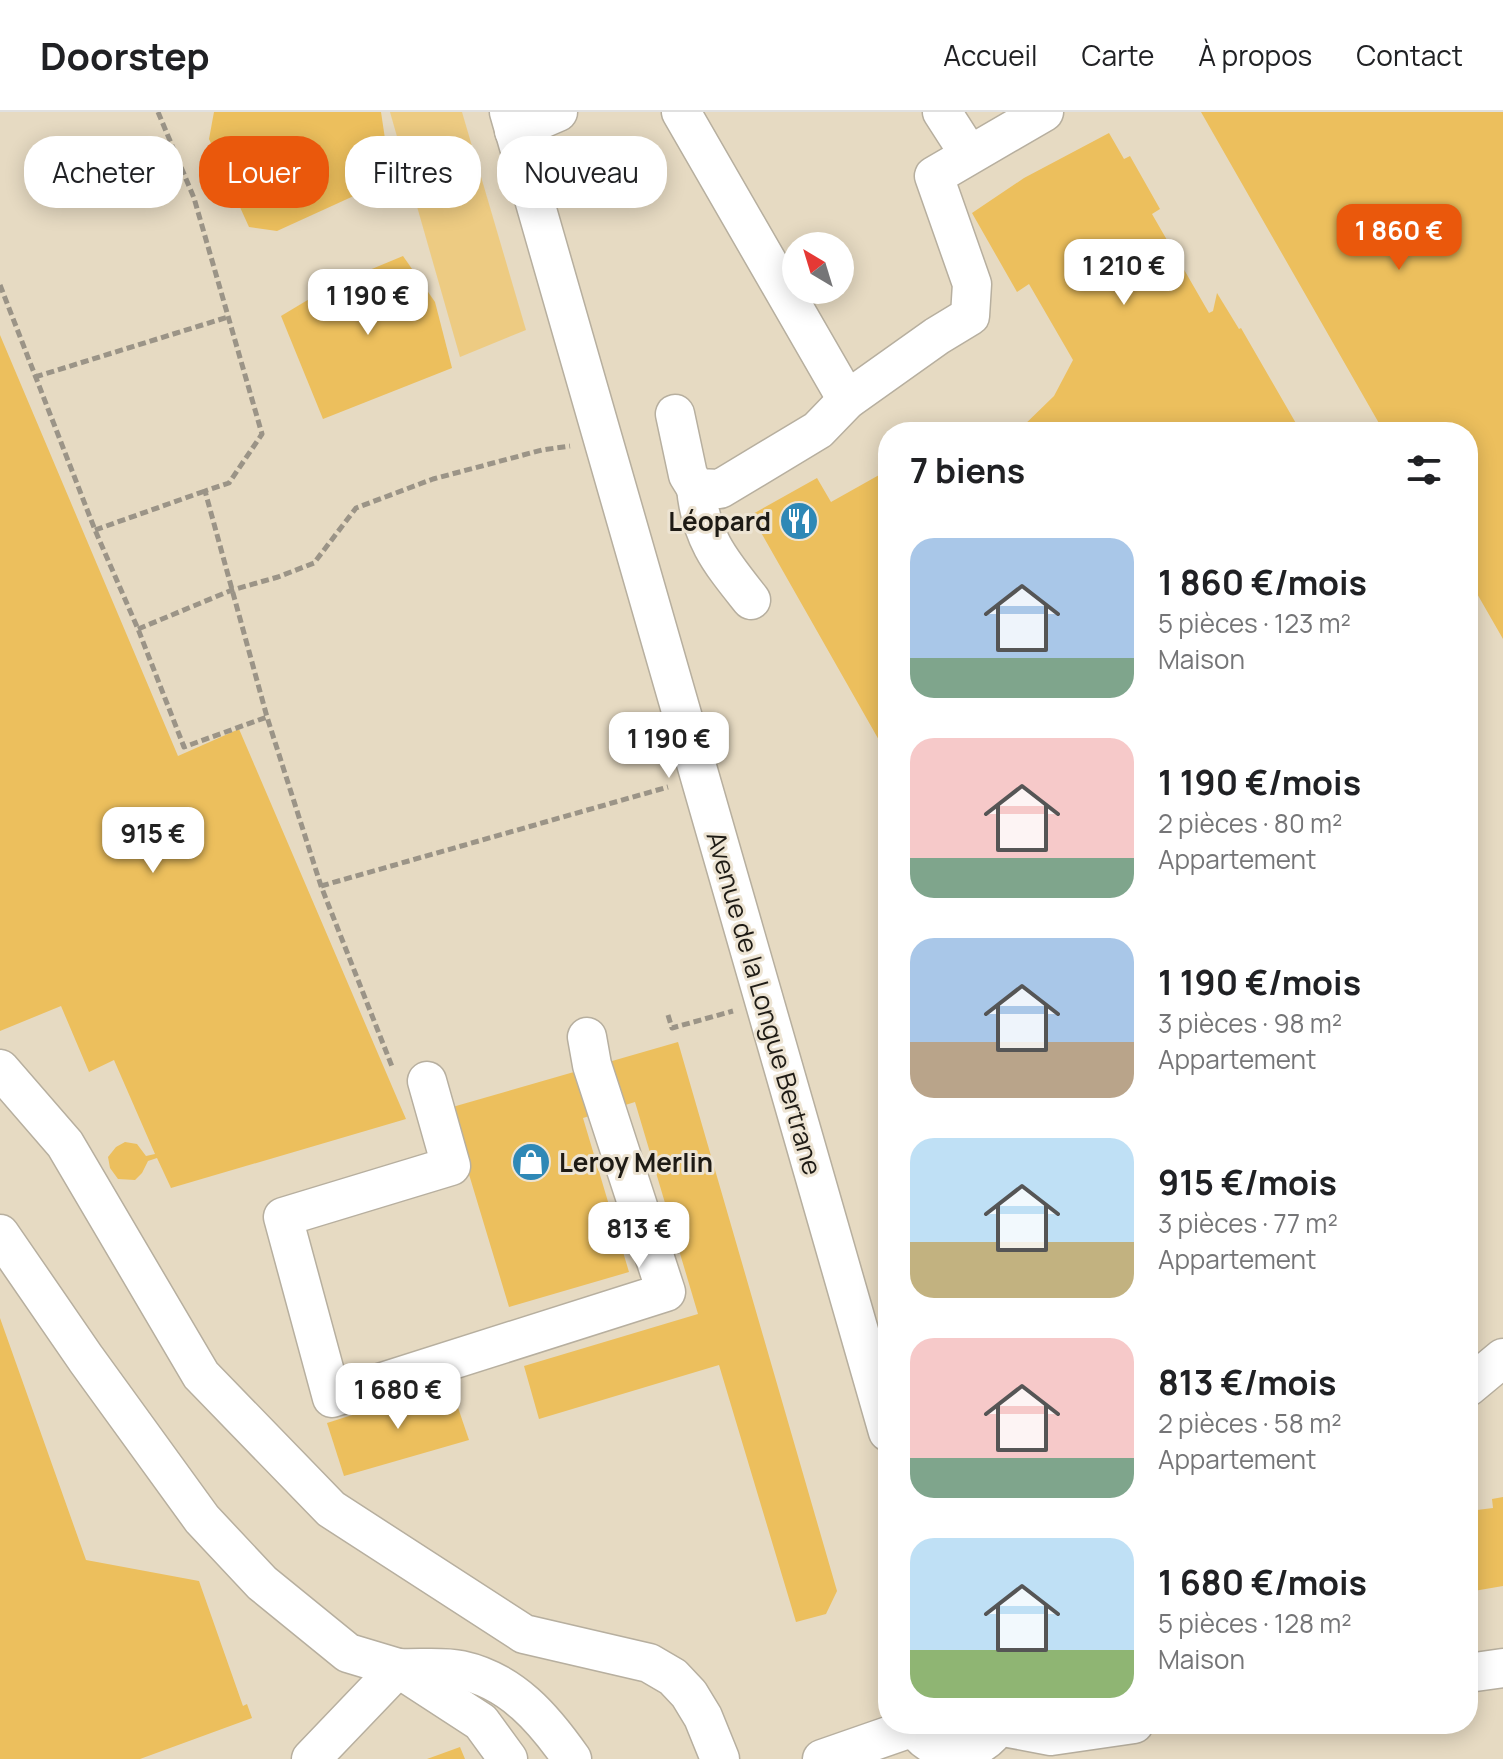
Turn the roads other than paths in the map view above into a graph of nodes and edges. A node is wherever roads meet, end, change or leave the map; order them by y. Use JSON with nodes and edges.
{"nodes":[{"id":1,"x":558,"y":112,"type":"edge"},
{"id":2,"x":942,"y":112,"type":"edge"},
{"id":3,"x":1044,"y":112,"type":"edge"},
{"id":4,"x":686,"y":120,"type":"edge"},
{"id":5,"x":511,"y":122,"type":"edge"},
{"id":6,"x":969,"y":154,"type":"junction"},
{"id":7,"x":847,"y":400,"type":"junction"},
{"id":8,"x":675,"y":414,"type":"dead end"},
{"id":9,"x":696,"y":488,"type":"junction"},
{"id":10,"x":751,"y":600,"type":"dead end"},
{"id":11,"x":587,"y":1037,"type":"dead end"},
{"id":12,"x":0,"y":1069,"type":"edge"},
{"id":13,"x":427,"y":1081,"type":"road end"},
{"id":14,"x":0,"y":1234,"type":"edge"},
{"id":15,"x":1503,"y":1358,"type":"edge"},
{"id":16,"x":1478,"y":1379,"type":"edge"},
{"id":17,"x":878,"y":1397,"type":"edge"},
{"id":18,"x":398,"y":1668,"type":"junction"},
{"id":19,"x":1503,"y":1668,"type":"edge"},
{"id":20,"x":1478,"y":1672,"type":"edge"},
{"id":21,"x":892,"y":1734,"type":"edge"},
{"id":22,"x":919,"y":1734,"type":"edge"},
{"id":23,"x":993,"y":1734,"type":"edge"},
{"id":24,"x":1041,"y":1734,"type":"edge"},
{"id":25,"x":1065,"y":1734,"type":"edge"},
{"id":26,"x":965,"y":1756,"type":"edge"},
{"id":27,"x":311,"y":1759,"type":"edge"},
{"id":28,"x":508,"y":1759,"type":"edge"},
{"id":29,"x":572,"y":1759,"type":"edge"},
{"id":30,"x":720,"y":1759,"type":"edge"},
{"id":31,"x":822,"y":1759,"type":"edge"}],
"edges":[{"from":1,"to":5,"type":"street"},
{"from":2,"to":6,"type":"street"},
{"from":3,"to":6,"type":"street"},
{"from":4,"to":7,"type":"street"},
{"from":5,"to":17,"type":"street","name":"Avenue de la Longue Bertrane"},
{"from":6,"to":7,"type":"street"},
{"from":7,"to":9,"type":"street"},
{"from":8,"to":9,"type":"street"},
{"from":9,"to":10,"type":"street"},
{"from":11,"to":13,"type":"street"},
{"from":12,"to":30,"type":"street"},
{"from":14,"to":18,"type":"street"},
{"from":15,"to":16,"type":"street"},
{"from":18,"to":27,"type":"street"},
{"from":18,"to":28,"type":"street"},
{"from":18,"to":29,"type":"street"},
{"from":19,"to":20,"type":"street"},
{"from":21,"to":31,"type":"street"},
{"from":22,"to":26,"type":"street"},
{"from":23,"to":26,"type":"street"},
{"from":24,"to":25,"type":"street"}]}
